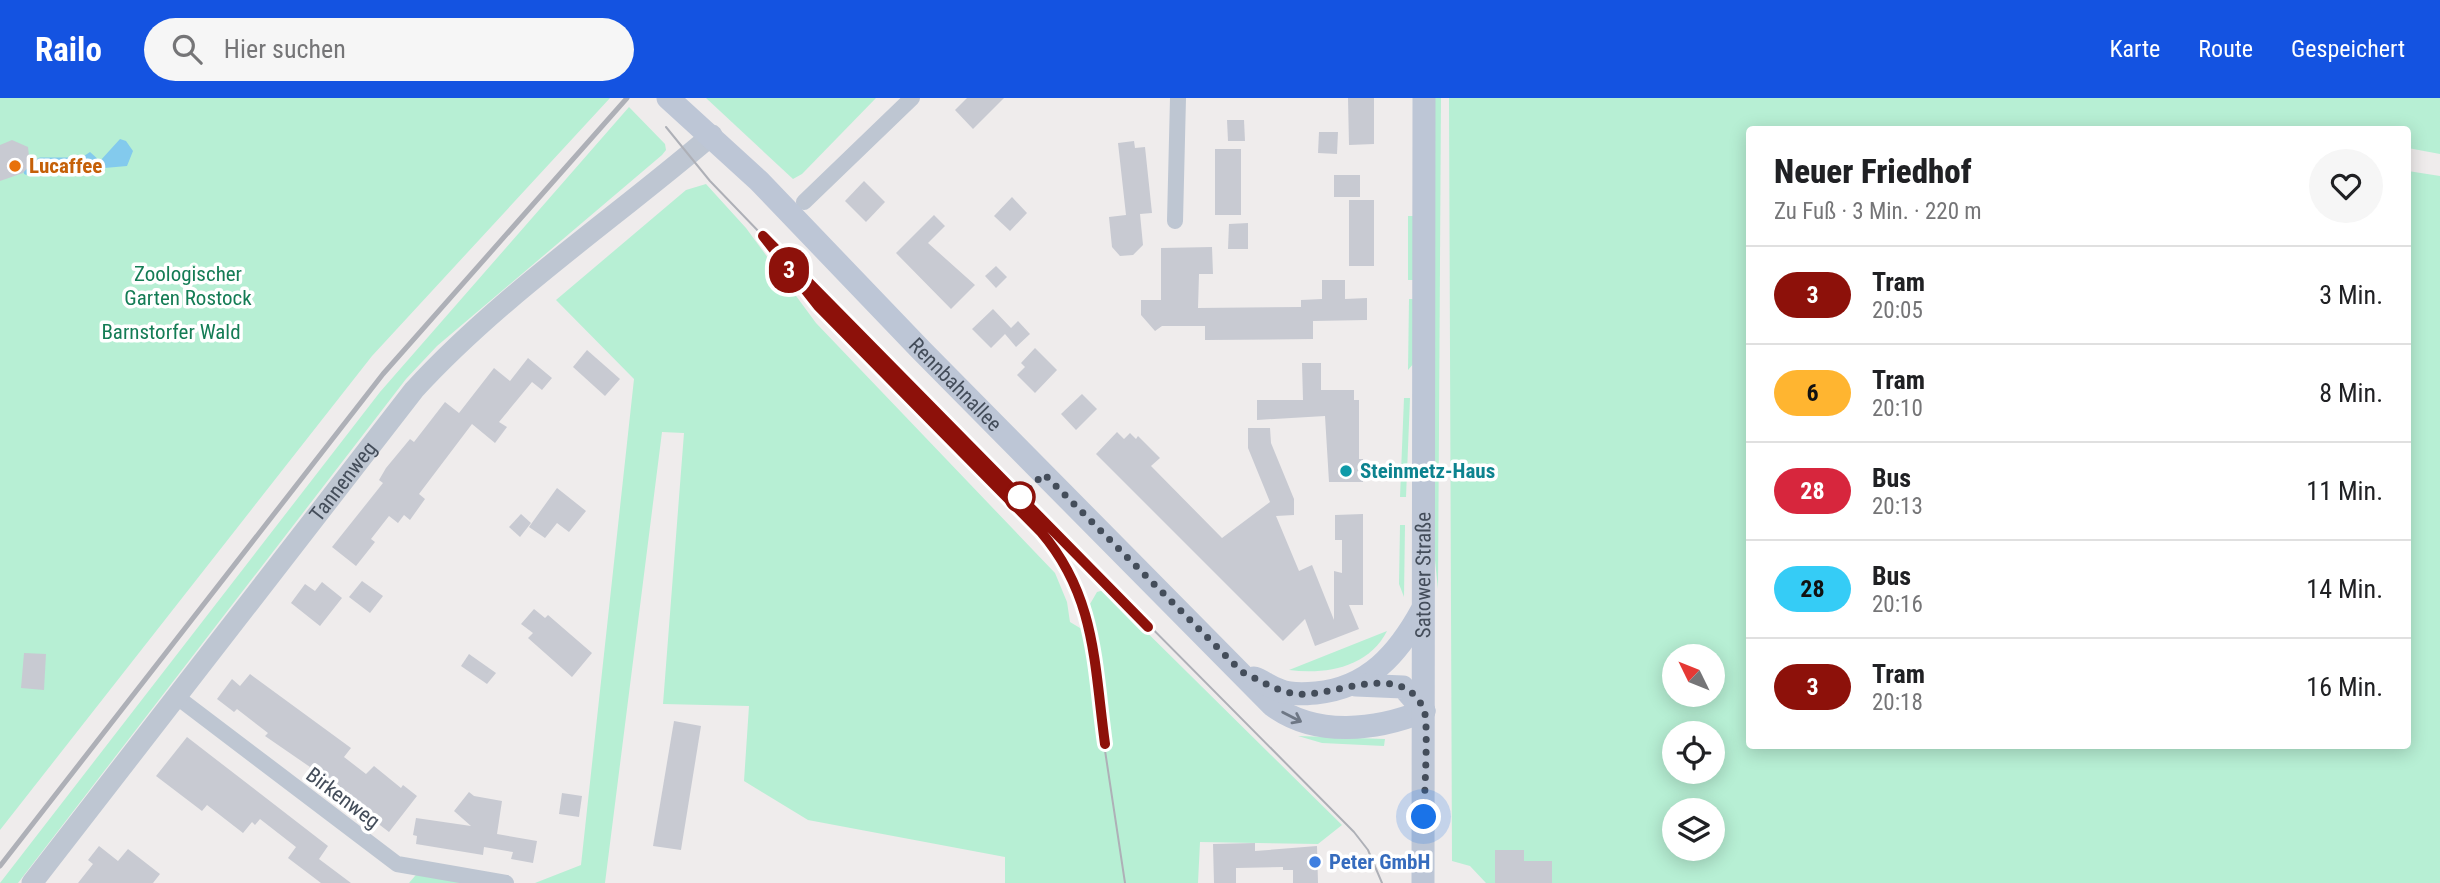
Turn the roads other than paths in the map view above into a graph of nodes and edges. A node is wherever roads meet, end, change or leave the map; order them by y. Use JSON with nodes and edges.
{"nodes":[{"id":1,"x":912,"y":98,"type":"edge"},
{"id":2,"x":1178,"y":98,"type":"edge"},
{"id":3,"x":1424,"y":98,"type":"edge"},
{"id":4,"x":675,"y":105,"type":"edge"},
{"id":5,"x":712,"y":135,"type":"junction"},
{"id":6,"x":804,"y":202,"type":"dead end"},
{"id":7,"x":1175,"y":221,"type":"dead end"},
{"id":8,"x":1422,"y":610,"type":"junction"},
{"id":9,"x":1242,"y":672,"type":"junction"},
{"id":10,"x":1353,"y":685,"type":"junction"},
{"id":11,"x":177,"y":697,"type":"junction"},
{"id":12,"x":1424,"y":711,"type":"junction"},
{"id":13,"x":32,"y":883,"type":"edge"},
{"id":14,"x":506,"y":883,"type":"edge"},
{"id":15,"x":1423,"y":883,"type":"edge"}],
"edges":[{"from":1,"to":6,"type":"street"},
{"from":2,"to":7,"type":"street"},
{"from":3,"to":8,"type":"main road","name":"Satower Straße"},
{"from":4,"to":5,"type":"main road","name":"Rennbahnallee"},
{"from":5,"to":9,"type":"main road","name":"Rennbahnallee"},
{"from":5,"to":11,"type":"street","name":"Tannenweg"},
{"from":8,"to":10,"type":"main road","name":"Rennbahnallee"},
{"from":8,"to":12,"type":"main road","name":"Satower Straße"},
{"from":9,"to":10,"type":"main road","name":"Rennbahnallee"},
{"from":9,"to":12,"type":"main road","name":"Rennbahnallee","one_way":true},
{"from":10,"to":12,"type":"main road","name":"Rennbahnallee"},
{"from":11,"to":13,"type":"street","name":"Tannenweg"},
{"from":11,"to":14,"type":"street","name":"Birkenweg"},
{"from":12,"to":15,"type":"main road","name":"Satower Straße"}]}
